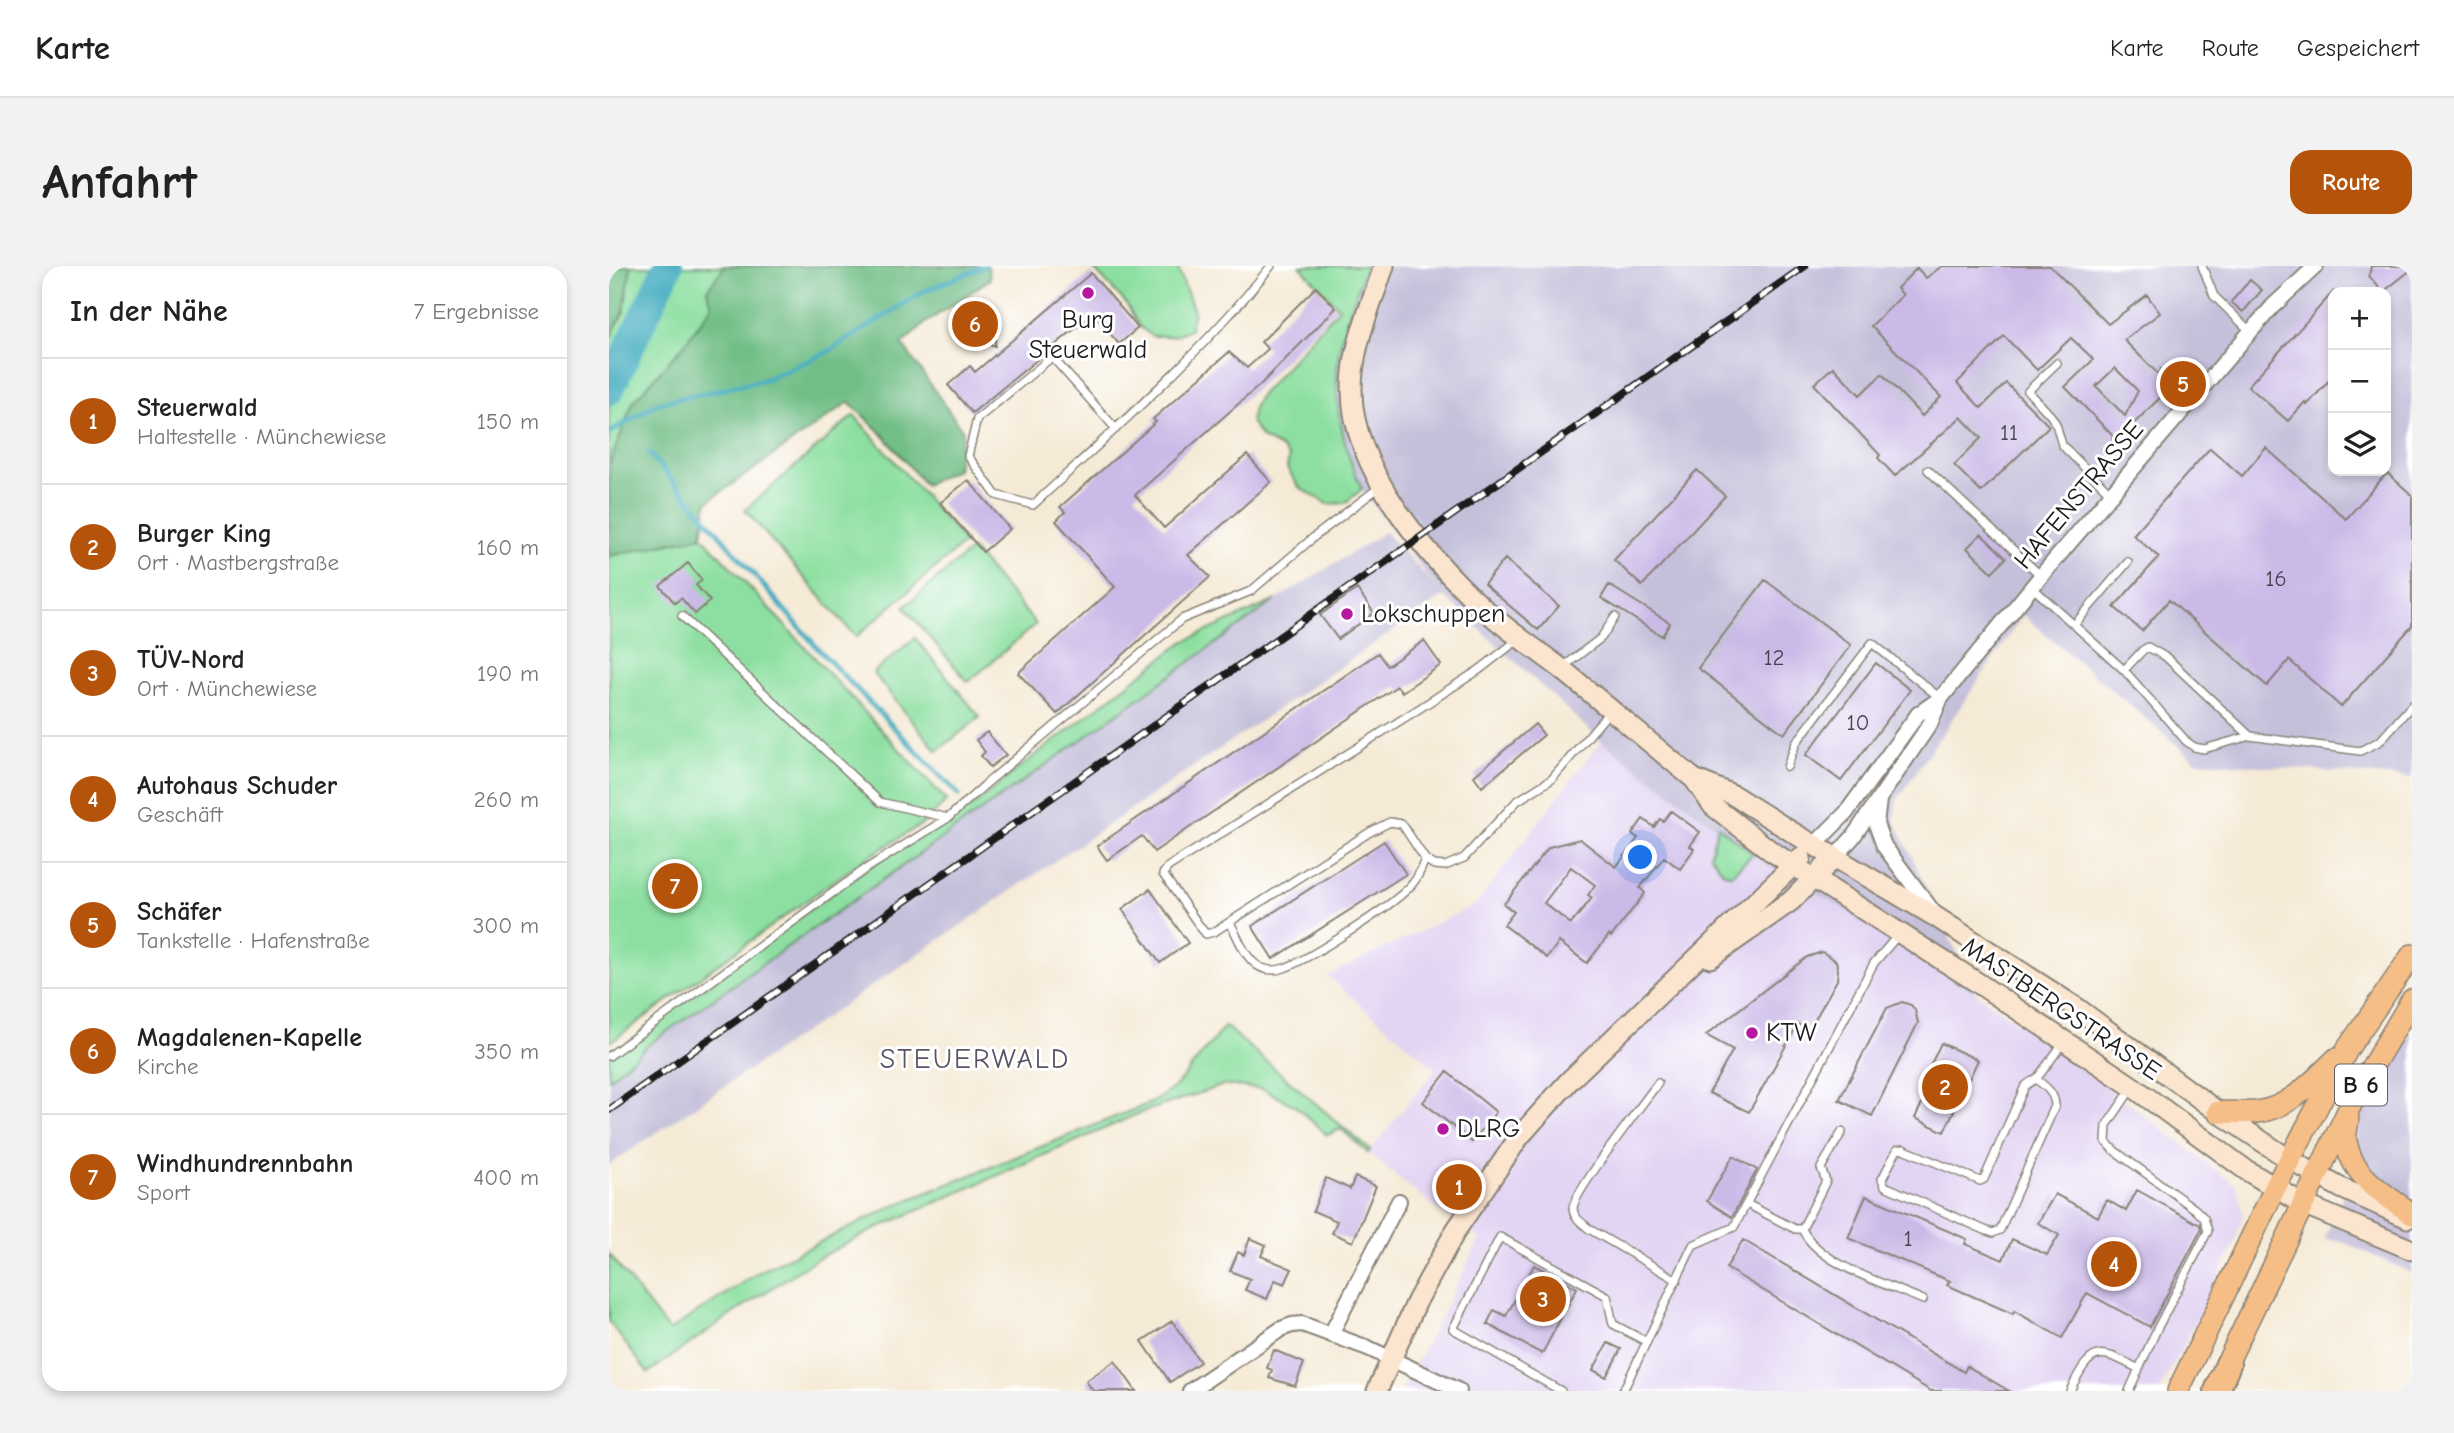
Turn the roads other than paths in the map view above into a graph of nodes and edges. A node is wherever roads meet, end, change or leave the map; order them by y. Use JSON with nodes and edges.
{"nodes":[{"id":1,"x":1271,"y":266,"type":"edge"},
{"id":2,"x":1384,"y":266,"type":"edge"},
{"id":3,"x":2201,"y":266,"type":"edge"},
{"id":4,"x":2316,"y":266,"type":"edge"},
{"id":5,"x":2251,"y":331,"type":"junction"},
{"id":6,"x":2057,"y":363,"type":"dead end"},
{"id":7,"x":1116,"y":429,"type":"junction"},
{"id":8,"x":1928,"y":470,"type":"dead end"},
{"id":9,"x":1381,"y":485,"type":"junction"},
{"id":10,"x":2111,"y":494,"type":"junction"},
{"id":11,"x":2128,"y":562,"type":"dead end"},
{"id":12,"x":2036,"y":581,"type":"junction"},
{"id":13,"x":682,"y":616,"type":"dead end"},
{"id":14,"x":1615,"y":617,"type":"dead end"},
{"id":15,"x":2074,"y":625,"type":"junction"},
{"id":16,"x":1520,"y":638,"type":"junction"},
{"id":17,"x":1561,"y":669,"type":"junction"},
{"id":18,"x":2124,"y":670,"type":"junction"},
{"id":19,"x":1941,"y":698,"type":"junction"},
{"id":20,"x":2412,"y":705,"type":"edge"},
{"id":21,"x":1611,"y":710,"type":"junction"},
{"id":22,"x":2250,"y":736,"type":"junction"},
{"id":23,"x":1787,"y":767,"type":"dead end"},
{"id":24,"x":1694,"y":779,"type":"junction"},
{"id":25,"x":1879,"y":798,"type":"junction"},
{"id":26,"x":948,"y":818,"type":"junction"},
{"id":27,"x":1814,"y":845,"type":"junction"},
{"id":28,"x":1835,"y":857,"type":"junction"},
{"id":29,"x":1425,"y":859,"type":"junction"},
{"id":30,"x":1793,"y":865,"type":"junction"},
{"id":31,"x":1814,"y":880,"type":"junction"},
{"id":32,"x":1936,"y":917,"type":"junction"},
{"id":33,"x":1230,"y":922,"type":"junction"},
{"id":34,"x":1900,"y":933,"type":"junction"},
{"id":35,"x":2412,"y":955,"type":"edge"},
{"id":36,"x":1666,"y":988,"type":"junction"},
{"id":37,"x":2412,"y":1000,"type":"edge"},
{"id":38,"x":2064,"y":1041,"type":"junction"},
{"id":39,"x":2348,"y":1048,"type":"junction"},
{"id":40,"x":609,"y":1056,"type":"edge"},
{"id":41,"x":2036,"y":1079,"type":"junction"},
{"id":42,"x":1658,"y":1083,"type":"dead end"},
{"id":43,"x":2133,"y":1087,"type":"junction"},
{"id":44,"x":2218,"y":1112,"type":"junction"},
{"id":45,"x":2348,"y":1112,"type":"junction"},
{"id":46,"x":1842,"y":1132,"type":"dead end"},
{"id":47,"x":2290,"y":1160,"type":"junction"},
{"id":48,"x":2319,"y":1176,"type":"junction"},
{"id":49,"x":2275,"y":1188,"type":"junction"},
{"id":50,"x":1399,"y":1200,"type":"dead end"},
{"id":51,"x":1747,"y":1204,"type":"junction"},
{"id":52,"x":2303,"y":1204,"type":"junction"},
{"id":53,"x":2412,"y":1217,"type":"edge"},
{"id":54,"x":1802,"y":1229,"type":"junction"},
{"id":55,"x":2412,"y":1250,"type":"edge"},
{"id":56,"x":1677,"y":1280,"type":"junction"},
{"id":57,"x":1923,"y":1300,"type":"dead end"},
{"id":58,"x":1331,"y":1334,"type":"junction"},
{"id":59,"x":1647,"y":1342,"type":"junction"},
{"id":60,"x":1390,"y":1358,"type":"junction"},
{"id":61,"x":2228,"y":1364,"type":"joint"},
{"id":62,"x":2139,"y":1370,"type":"junction"},
{"id":63,"x":1190,"y":1391,"type":"edge"},
{"id":64,"x":1377,"y":1391,"type":"edge"},
{"id":65,"x":1459,"y":1391,"type":"edge"},
{"id":66,"x":1561,"y":1391,"type":"edge"},
{"id":67,"x":1623,"y":1391,"type":"edge"},
{"id":68,"x":2070,"y":1391,"type":"edge"},
{"id":69,"x":2129,"y":1391,"type":"edge"},
{"id":70,"x":2178,"y":1391,"type":"edge"},
{"id":71,"x":2215,"y":1391,"type":"edge"}],
"edges":[{"from":1,"to":7,"type":"lane"},
{"from":2,"to":9,"type":"main road","name":"MASTBERGSTRASSE"},
{"from":3,"to":5,"type":"lane"},
{"from":4,"to":5,"type":"street","name":"HAFENSTRASSE"},
{"from":5,"to":10,"type":"street","name":"HAFENSTRASSE"},
{"from":6,"to":10,"type":"lane"},
{"from":7,"to":7,"type":"lane"},
{"from":8,"to":12,"type":"lane"},
{"from":9,"to":16,"type":"main road","name":"MASTBERGSTRASSE"},
{"from":9,"to":26,"type":"lane"},
{"from":10,"to":12,"type":"street","name":"HAFENSTRASSE"},
{"from":11,"to":15,"type":"lane"},
{"from":12,"to":15,"type":"lane"},
{"from":12,"to":19,"type":"street","name":"HAFENSTRASSE"},
{"from":13,"to":26,"type":"lane"},
{"from":14,"to":17,"type":"lane"},
{"from":15,"to":18,"type":"lane"},
{"from":16,"to":17,"type":"main road","name":"MASTBERGSTRASSE"},
{"from":16,"to":33,"type":"lane"},
{"from":17,"to":21,"type":"main road","name":"MASTBERGSTRASSE"},
{"from":18,"to":22,"type":"lane"},
{"from":18,"to":22,"type":"lane"},
{"from":19,"to":23,"type":"lane"},
{"from":19,"to":25,"type":"street","name":"HAFENSTRASSE"},
{"from":19,"to":27,"type":"street","name":"HAFENSTRASSE"},
{"from":20,"to":22,"type":"lane"},
{"from":21,"to":24,"type":"main road","name":"MASTBERGSTRASSE"},
{"from":21,"to":29,"type":"lane"},
{"from":24,"to":27,"type":"main road","name":"MASTBERGSTRASSE"},
{"from":24,"to":30,"type":"main road","name":"MASTBERGSTRASSE"},
{"from":25,"to":28,"type":"street","name":"HAFENSTRASSE"},
{"from":25,"to":32,"type":"street"},
{"from":26,"to":40,"type":"lane"},
{"from":27,"to":28,"type":"main road","name":"MASTBERGSTRASSE"},
{"from":27,"to":30,"type":"main road"},
{"from":28,"to":31,"type":"main road"},
{"from":28,"to":32,"type":"main road","name":"MASTBERGSTRASSE"},
{"from":29,"to":33,"type":"lane"},
{"from":29,"to":33,"type":"lane"},
{"from":30,"to":31,"type":"main road","name":"MASTBERGSTRASSE"},
{"from":30,"to":36,"type":"main road"},
{"from":31,"to":34,"type":"main road","name":"MASTBERGSTRASSE"},
{"from":31,"to":36,"type":"main road"},
{"from":32,"to":44,"type":"main road","name":"MASTBERGSTRASSE"},
{"from":34,"to":38,"type":"main road","name":"MASTBERGSTRASSE"},
{"from":34,"to":51,"type":"lane"},
{"from":35,"to":39,"type":"main road","number":"B 6"},
{"from":36,"to":60,"type":"main road"},
{"from":37,"to":45,"type":"main road","number":"B 6"},
{"from":38,"to":41,"type":"lane"},
{"from":38,"to":43,"type":"main road","name":"MASTBERGSTRASSE"},
{"from":39,"to":44,"type":"main road"},
{"from":39,"to":47,"type":"main road","number":"B 6"},
{"from":41,"to":41,"type":"lane"},
{"from":42,"to":56,"type":"lane"},
{"from":43,"to":49,"type":"main road","name":"MASTBERGSTRASSE"},
{"from":43,"to":62,"type":"lane"},
{"from":44,"to":47,"type":"main road","name":"MASTBERGSTRASSE"},
{"from":45,"to":48,"type":"main road","number":"B 6"},
{"from":45,"to":53,"type":"main road"},
{"from":46,"to":54,"type":"lane"},
{"from":47,"to":48,"type":"main road","name":"MASTBERGSTRASSE"},
{"from":47,"to":49,"type":"main road","number":"B 6"},
{"from":48,"to":52,"type":"main road","number":"B 6"},
{"from":48,"to":53,"type":"main road","name":"MASTBERGSTRASSE"},
{"from":49,"to":52,"type":"main road","name":"MASTBERGSTRASSE"},
{"from":49,"to":70,"type":"main road","number":"B 6"},
{"from":50,"to":58,"type":"street"},
{"from":51,"to":54,"type":"lane"},
{"from":51,"to":56,"type":"lane"},
{"from":52,"to":55,"type":"main road","name":"MASTBERGSTRASSE"},
{"from":52,"to":61,"type":"main road","number":"B 6"},
{"from":54,"to":57,"type":"lane"},
{"from":56,"to":59,"type":"lane"},
{"from":58,"to":60,"type":"street"},
{"from":58,"to":63,"type":"street"},
{"from":59,"to":66,"type":"lane"},
{"from":59,"to":67,"type":"lane"},
{"from":60,"to":64,"type":"main road"},
{"from":60,"to":65,"type":"street"},
{"from":61,"to":71,"type":"highway","number":"B 6"},
{"from":62,"to":68,"type":"lane"},
{"from":62,"to":69,"type":"lane"}]}
